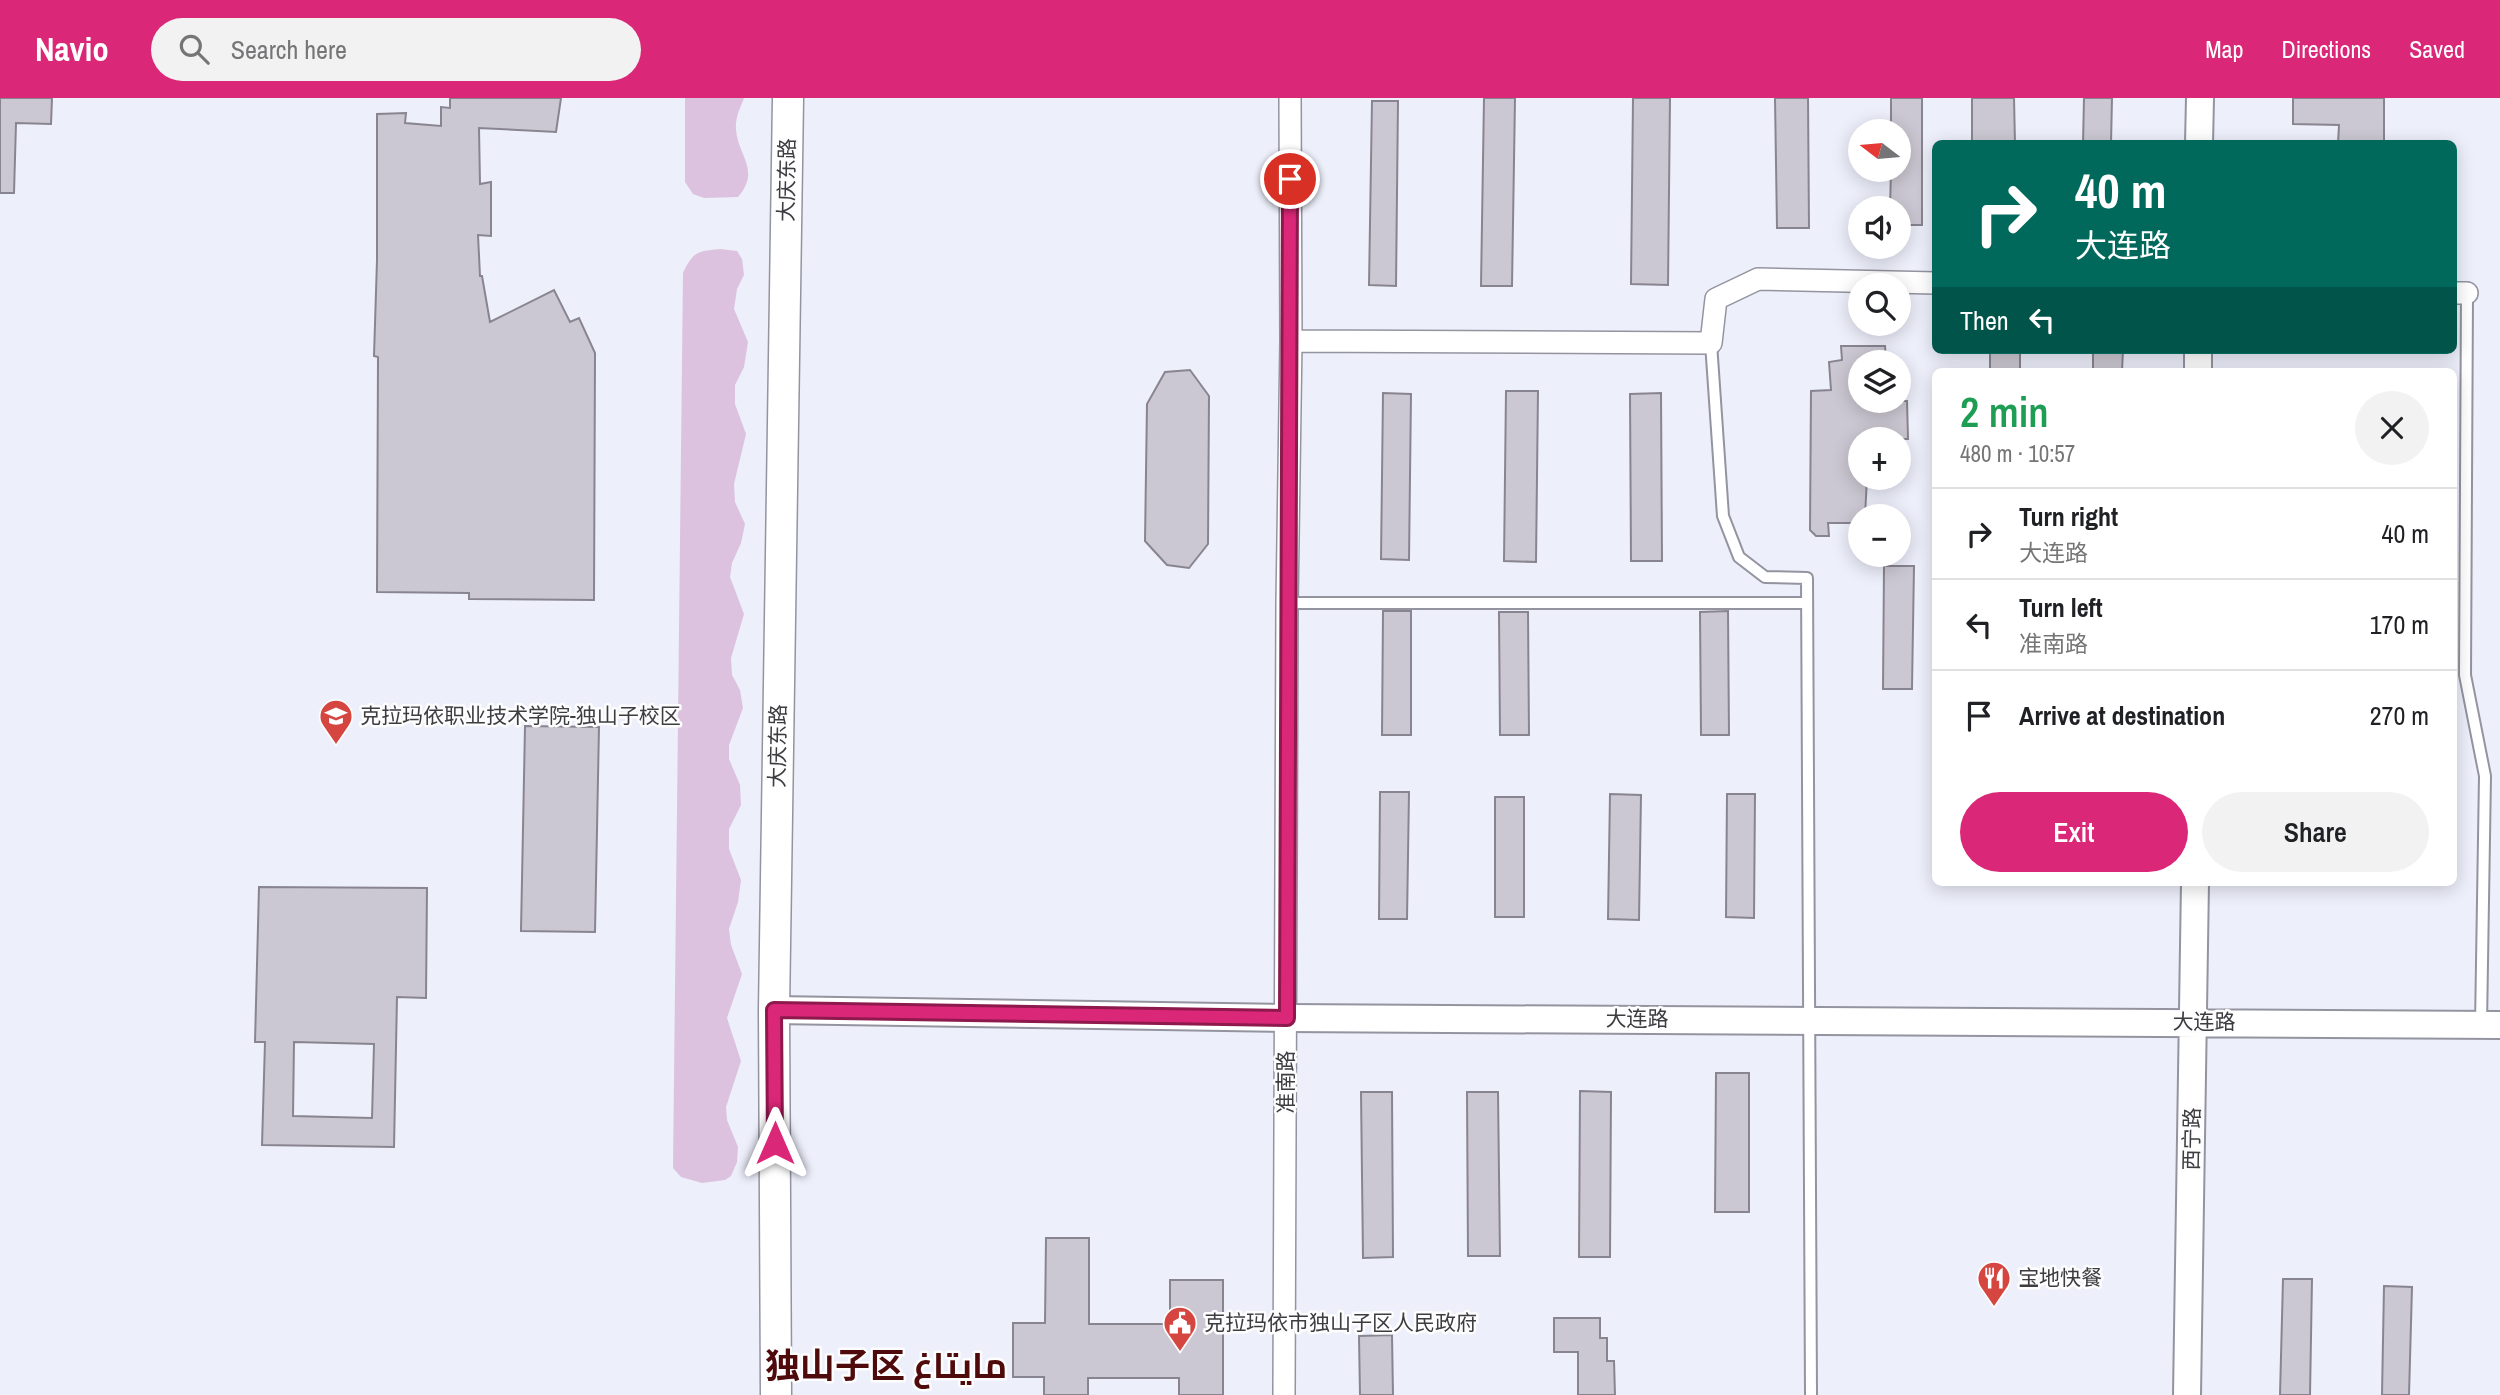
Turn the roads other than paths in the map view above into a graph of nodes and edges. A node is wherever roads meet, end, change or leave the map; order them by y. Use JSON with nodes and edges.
{"nodes":[{"id":1,"x":788,"y":98,"type":"edge"},
{"id":2,"x":1290,"y":98,"type":"edge"},
{"id":3,"x":2200,"y":98,"type":"edge"},
{"id":4,"x":2199,"y":140,"type":"edge"},
{"id":5,"x":1932,"y":283,"type":"edge"},
{"id":6,"x":2460,"y":293,"type":"edge"},
{"id":7,"x":1291,"y":341,"type":"junction"},
{"id":8,"x":1711,"y":343,"type":"junction"},
{"id":9,"x":1287,"y":603,"type":"junction"},
{"id":10,"x":1807,"y":603,"type":"junction"},
{"id":11,"x":2195,"y":886,"type":"edge"},
{"id":12,"x":774,"y":1010,"type":"junction"},
{"id":13,"x":1287,"y":1018,"type":"junction"},
{"id":14,"x":1810,"y":1020,"type":"junction"},
{"id":15,"x":2194,"y":1022,"type":"junction"},
{"id":16,"x":2491,"y":1025,"type":"edge"},
{"id":17,"x":776,"y":1395,"type":"edge"},
{"id":18,"x":1284,"y":1395,"type":"edge"},
{"id":19,"x":1811,"y":1395,"type":"edge"},
{"id":20,"x":2187,"y":1395,"type":"edge"}],
"edges":[{"from":1,"to":12,"type":"main road","name":"大庆东路"},
{"from":2,"to":7,"type":"street","name":"准南路"},
{"from":3,"to":4,"type":"street"},
{"from":5,"to":8,"type":"street"},
{"from":6,"to":16,"type":"lane"},
{"from":7,"to":8,"type":"street"},
{"from":7,"to":9,"type":"street","name":"准南路"},
{"from":8,"to":10,"type":"lane"},
{"from":9,"to":10,"type":"lane"},
{"from":9,"to":13,"type":"street","name":"准南路"},
{"from":10,"to":14,"type":"lane"},
{"from":11,"to":15,"type":"street","name":"西宁路"},
{"from":12,"to":13,"type":"street","name":"大连路"},
{"from":12,"to":17,"type":"main road","name":"大庆东路"},
{"from":13,"to":14,"type":"street","name":"大连路"},
{"from":13,"to":18,"type":"street","name":"准南路"},
{"from":14,"to":15,"type":"street","name":"大连路"},
{"from":14,"to":19,"type":"lane"},
{"from":15,"to":16,"type":"street","name":"大连路"},
{"from":15,"to":20,"type":"street","name":"西宁路"}]}
